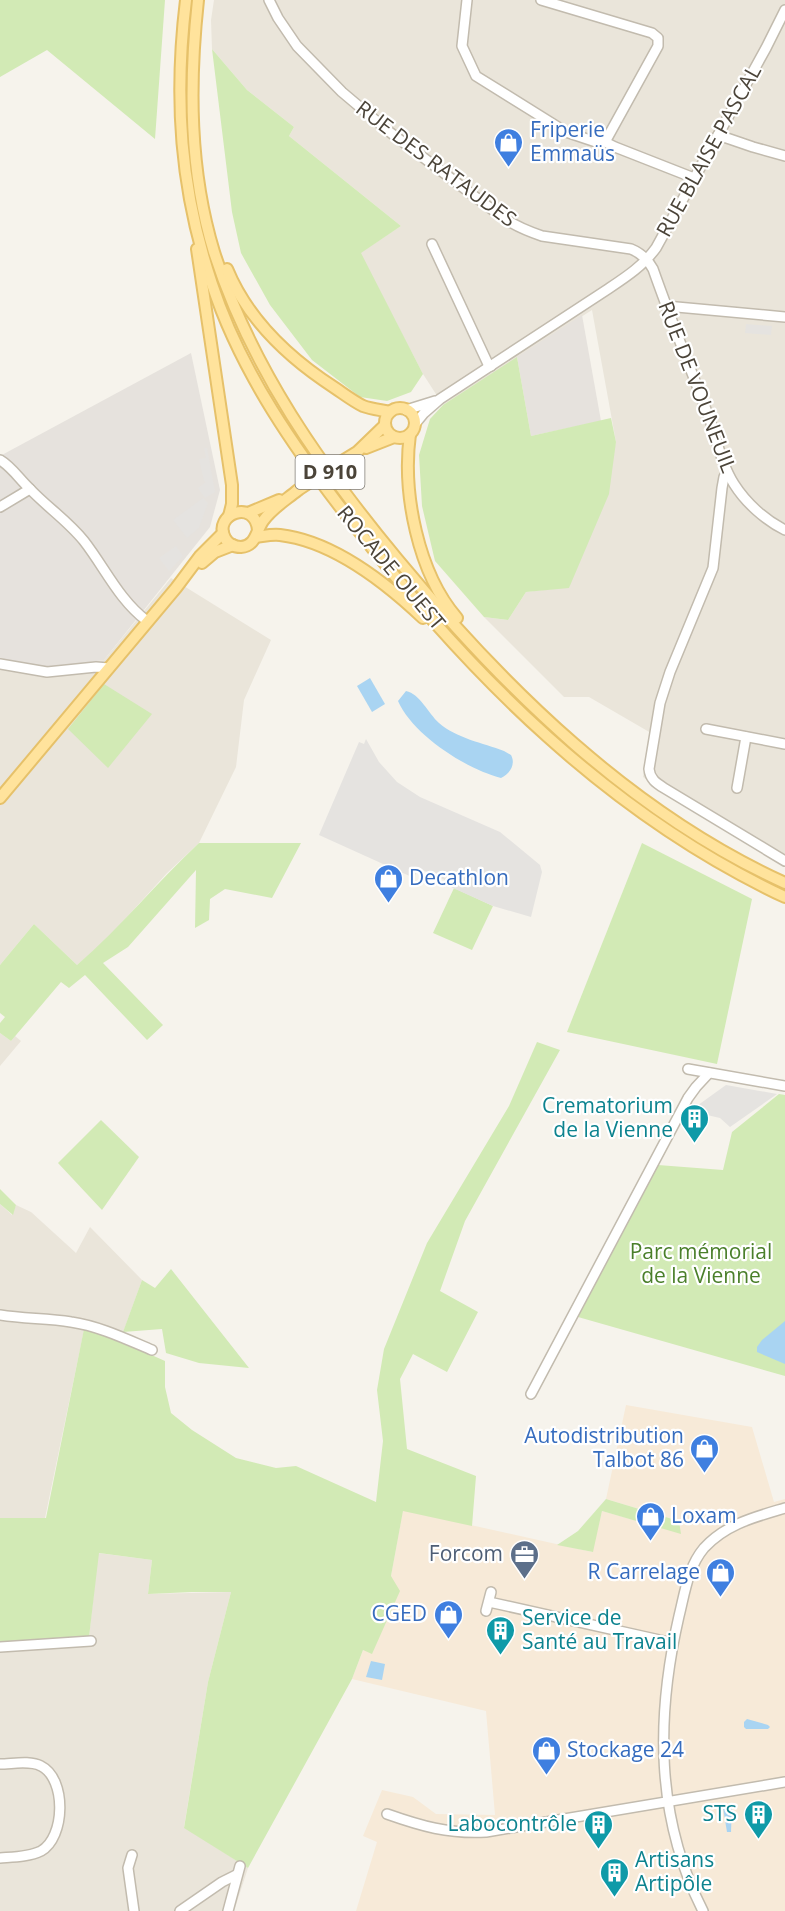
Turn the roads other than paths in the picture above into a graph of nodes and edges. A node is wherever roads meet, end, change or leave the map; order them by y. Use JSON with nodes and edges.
{"nodes":[{"id":1,"x":186,"y":0,"type":"edge"},
{"id":2,"x":198,"y":0,"type":"edge"},
{"id":3,"x":269,"y":0,"type":"edge"},
{"id":4,"x":466,"y":0,"type":"edge"},
{"id":5,"x":541,"y":0,"type":"edge"},
{"id":6,"x":785,"y":10,"type":"edge"},
{"id":7,"x":718,"y":135,"type":"junction"},
{"id":8,"x":605,"y":142,"type":"junction"},
{"id":9,"x":785,"y":156,"type":"edge"},
{"id":10,"x":694,"y":178,"type":"junction"},
{"id":11,"x":202,"y":204,"type":"junction"},
{"id":12,"x":195,"y":228,"type":"junction"},
{"id":13,"x":432,"y":244,"type":"dead end"},
{"id":14,"x":646,"y":260,"type":"junction"},
{"id":15,"x":666,"y":306,"type":"junction"},
{"id":16,"x":785,"y":316,"type":"edge"},
{"id":17,"x":491,"y":366,"type":"junction"},
{"id":18,"x":440,"y":399,"type":"junction"},
{"id":19,"x":406,"y":410,"type":"junction"},
{"id":20,"x":390,"y":412,"type":"junction"},
{"id":21,"x":385,"y":425,"type":"junction"},
{"id":22,"x":412,"y":429,"type":"junction"},
{"id":23,"x":394,"y":437,"type":"junction"},
{"id":24,"x":357,"y":452,"type":"junction"},
{"id":25,"x":0,"y":460,"type":"edge"},
{"id":26,"x":727,"y":472,"type":"junction"},
{"id":27,"x":30,"y":489,"type":"junction"},
{"id":28,"x":298,"y":490,"type":"junction"},
{"id":29,"x":0,"y":507,"type":"edge"},
{"id":30,"x":248,"y":513,"type":"junction"},
{"id":31,"x":229,"y":516,"type":"junction"},
{"id":32,"x":785,"y":530,"type":"edge"},
{"id":33,"x":223,"y":533,"type":"junction"},
{"id":34,"x":257,"y":533,"type":"junction"},
{"id":35,"x":233,"y":545,"type":"junction"},
{"id":36,"x":176,"y":588,"type":"junction"},
{"id":37,"x":147,"y":621,"type":"junction"},
{"id":38,"x":0,"y":664,"type":"edge"},
{"id":39,"x":473,"y":665,"type":"junction"},
{"id":40,"x":109,"y":668,"type":"junction"},
{"id":41,"x":525,"y":699,"type":"junction"},
{"id":42,"x":706,"y":729,"type":"dead end"},
{"id":43,"x":746,"y":737,"type":"junction"},
{"id":44,"x":785,"y":744,"type":"edge"},
{"id":45,"x":737,"y":788,"type":"dead end"},
{"id":46,"x":0,"y":798,"type":"edge"},
{"id":47,"x":785,"y":861,"type":"edge"},
{"id":48,"x":785,"y":883,"type":"edge"},
{"id":49,"x":785,"y":897,"type":"edge"},
{"id":50,"x":688,"y":1069,"type":"dead end"},
{"id":51,"x":709,"y":1073,"type":"junction"},
{"id":52,"x":785,"y":1086,"type":"edge"},
{"id":53,"x":0,"y":1315,"type":"edge"},
{"id":54,"x":152,"y":1350,"type":"dead end"},
{"id":55,"x":531,"y":1394,"type":"dead end"},
{"id":56,"x":785,"y":1508,"type":"edge"},
{"id":57,"x":489,"y":1602,"type":"dead end"},
{"id":58,"x":92,"y":1641,"type":"dead end"},
{"id":59,"x":673,"y":1643,"type":"junction"},
{"id":60,"x":0,"y":1647,"type":"edge"},
{"id":61,"x":0,"y":1764,"type":"edge"},
{"id":62,"x":785,"y":1782,"type":"edge"},
{"id":63,"x":668,"y":1801,"type":"junction"},
{"id":64,"x":387,"y":1814,"type":"dead end"},
{"id":65,"x":132,"y":1855,"type":"dead end"},
{"id":66,"x":0,"y":1858,"type":"edge"},
{"id":67,"x":134,"y":1911,"type":"edge"},
{"id":68,"x":180,"y":1911,"type":"edge"},
{"id":69,"x":228,"y":1911,"type":"edge"},
{"id":70,"x":703,"y":1911,"type":"edge"}],
"edges":[{"from":1,"to":12,"type":"main road","name":"ROCADE OUEST","number":"D 910"},
{"from":2,"to":11,"type":"main road","name":"ROCADE OUEST","number":"D 910"},
{"from":3,"to":14,"type":"street","name":"RUE DES RATAUDES"},
{"from":4,"to":8,"type":"street"},
{"from":5,"to":8,"type":"street"},
{"from":6,"to":7,"type":"street","name":"RUE BLAISE PASCAL"},
{"from":7,"to":9,"type":"street"},
{"from":7,"to":10,"type":"street","name":"RUE BLAISE PASCAL"},
{"from":8,"to":10,"type":"street"},
{"from":10,"to":14,"type":"street","name":"RUE BLAISE PASCAL"},
{"from":11,"to":20,"type":"main road"},
{"from":11,"to":41,"type":"main road","name":"ROCADE OUEST","number":"D 910"},
{"from":12,"to":31,"type":"main road"},
{"from":12,"to":39,"type":"main road","name":"ROCADE OUEST","number":"D 910"},
{"from":13,"to":17,"type":"street"},
{"from":14,"to":15,"type":"street","name":"RUE DE VOUNEUIL"},
{"from":14,"to":17,"type":"street","name":"RUE BLAISE PASCAL"},
{"from":15,"to":16,"type":"street"},
{"from":15,"to":26,"type":"street","name":"RUE DE VOUNEUIL"},
{"from":17,"to":18,"type":"street","name":"RUE BLAISE PASCAL"},
{"from":18,"to":19,"type":"street"},
{"from":18,"to":22,"type":"street"},
{"from":19,"to":20,"type":"main road"},
{"from":19,"to":22,"type":"main road"},
{"from":20,"to":21,"type":"main road"},
{"from":21,"to":23,"type":"main road"},
{"from":21,"to":24,"type":"main road"},
{"from":22,"to":23,"type":"main road"},
{"from":22,"to":41,"type":"main road"},
{"from":23,"to":24,"type":"main road"},
{"from":24,"to":28,"type":"main road","bridge":true},
{"from":25,"to":27,"type":"street"},
{"from":26,"to":32,"type":"street","name":"RUE DE VOUNEUIL"},
{"from":26,"to":47,"type":"street"},
{"from":27,"to":29,"type":"street"},
{"from":27,"to":37,"type":"street"},
{"from":28,"to":30,"type":"main road"},
{"from":28,"to":34,"type":"main road"},
{"from":30,"to":31,"type":"main road"},
{"from":30,"to":34,"type":"main road"},
{"from":31,"to":33,"type":"main road"},
{"from":33,"to":35,"type":"main road"},
{"from":33,"to":36,"type":"main road"},
{"from":34,"to":35,"type":"main road"},
{"from":34,"to":39,"type":"main road"},
{"from":35,"to":36,"type":"main road"},
{"from":36,"to":37,"type":"main road"},
{"from":37,"to":40,"type":"main road"},
{"from":38,"to":40,"type":"street"},
{"from":39,"to":49,"type":"main road","name":"ROCADE OUEST","number":"D 910"},
{"from":40,"to":46,"type":"main road"},
{"from":41,"to":48,"type":"main road","name":"ROCADE OUEST","number":"D 910"},
{"from":42,"to":43,"type":"street"},
{"from":43,"to":44,"type":"street"},
{"from":43,"to":45,"type":"street"},
{"from":50,"to":51,"type":"street"},
{"from":51,"to":52,"type":"street"},
{"from":51,"to":55,"type":"street"},
{"from":53,"to":54,"type":"street"},
{"from":56,"to":59,"type":"street"},
{"from":57,"to":59,"type":"street"},
{"from":58,"to":60,"type":"street"},
{"from":59,"to":63,"type":"street"},
{"from":61,"to":66,"type":"street"},
{"from":62,"to":63,"type":"street"},
{"from":63,"to":64,"type":"street"},
{"from":63,"to":70,"type":"street"},
{"from":65,"to":67,"type":"street"},
{"from":68,"to":69,"type":"street"}]}
